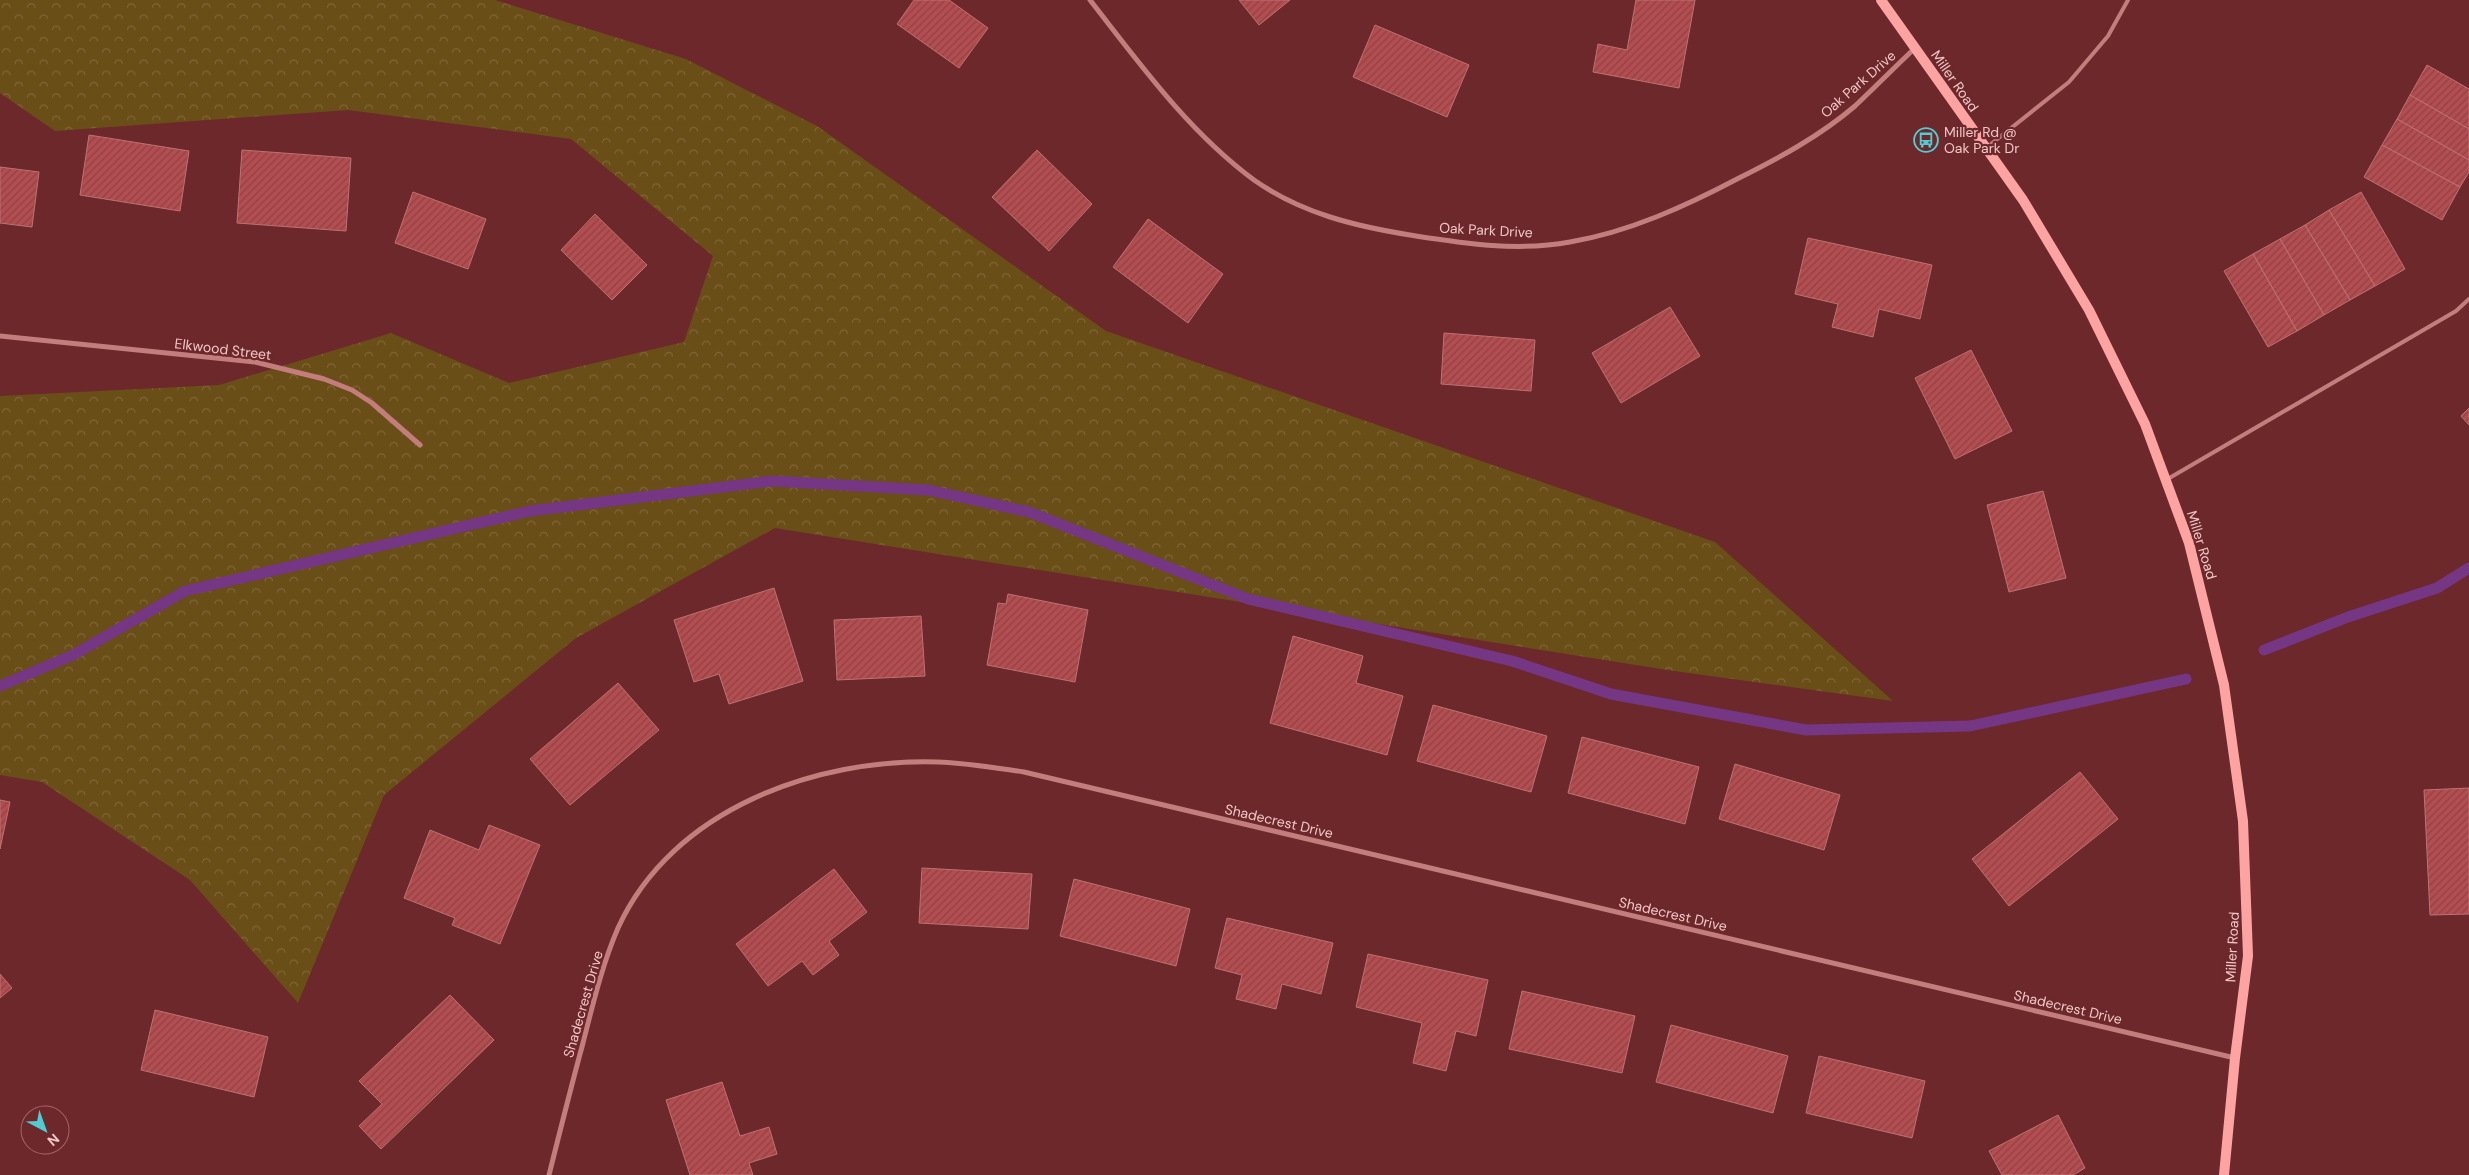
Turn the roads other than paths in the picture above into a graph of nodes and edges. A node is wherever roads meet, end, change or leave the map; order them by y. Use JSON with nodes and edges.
{"nodes":[{"id":1,"x":1090,"y":0,"type":"edge"},
{"id":2,"x":1881,"y":0,"type":"edge"},
{"id":3,"x":2128,"y":0,"type":"edge"},
{"id":4,"x":1915,"y":48,"type":"junction"},
{"id":5,"x":1986,"y":148,"type":"junction"},
{"id":6,"x":2469,"y":299,"type":"edge"},
{"id":7,"x":0,"y":336,"type":"edge"},
{"id":8,"x":420,"y":445,"type":"dead end"},
{"id":9,"x":2166,"y":480,"type":"junction"},
{"id":10,"x":2234,"y":1058,"type":"junction"},
{"id":11,"x":549,"y":1175,"type":"edge"},
{"id":12,"x":2224,"y":1175,"type":"edge"}],
"edges":[{"from":1,"to":4,"type":"street","name":"Oak Park Drive"},
{"from":2,"to":4,"type":"street","name":"Miller Road"},
{"from":3,"to":5,"type":"lane"},
{"from":4,"to":5,"type":"street","name":"Miller Road"},
{"from":5,"to":9,"type":"street","name":"Miller Road"},
{"from":6,"to":9,"type":"lane"},
{"from":7,"to":8,"type":"street","name":"Elkwood Street"},
{"from":9,"to":10,"type":"street","name":"Miller Road"},
{"from":10,"to":11,"type":"street","name":"Shadecrest Drive"},
{"from":10,"to":12,"type":"street","name":"Miller Road"}]}
